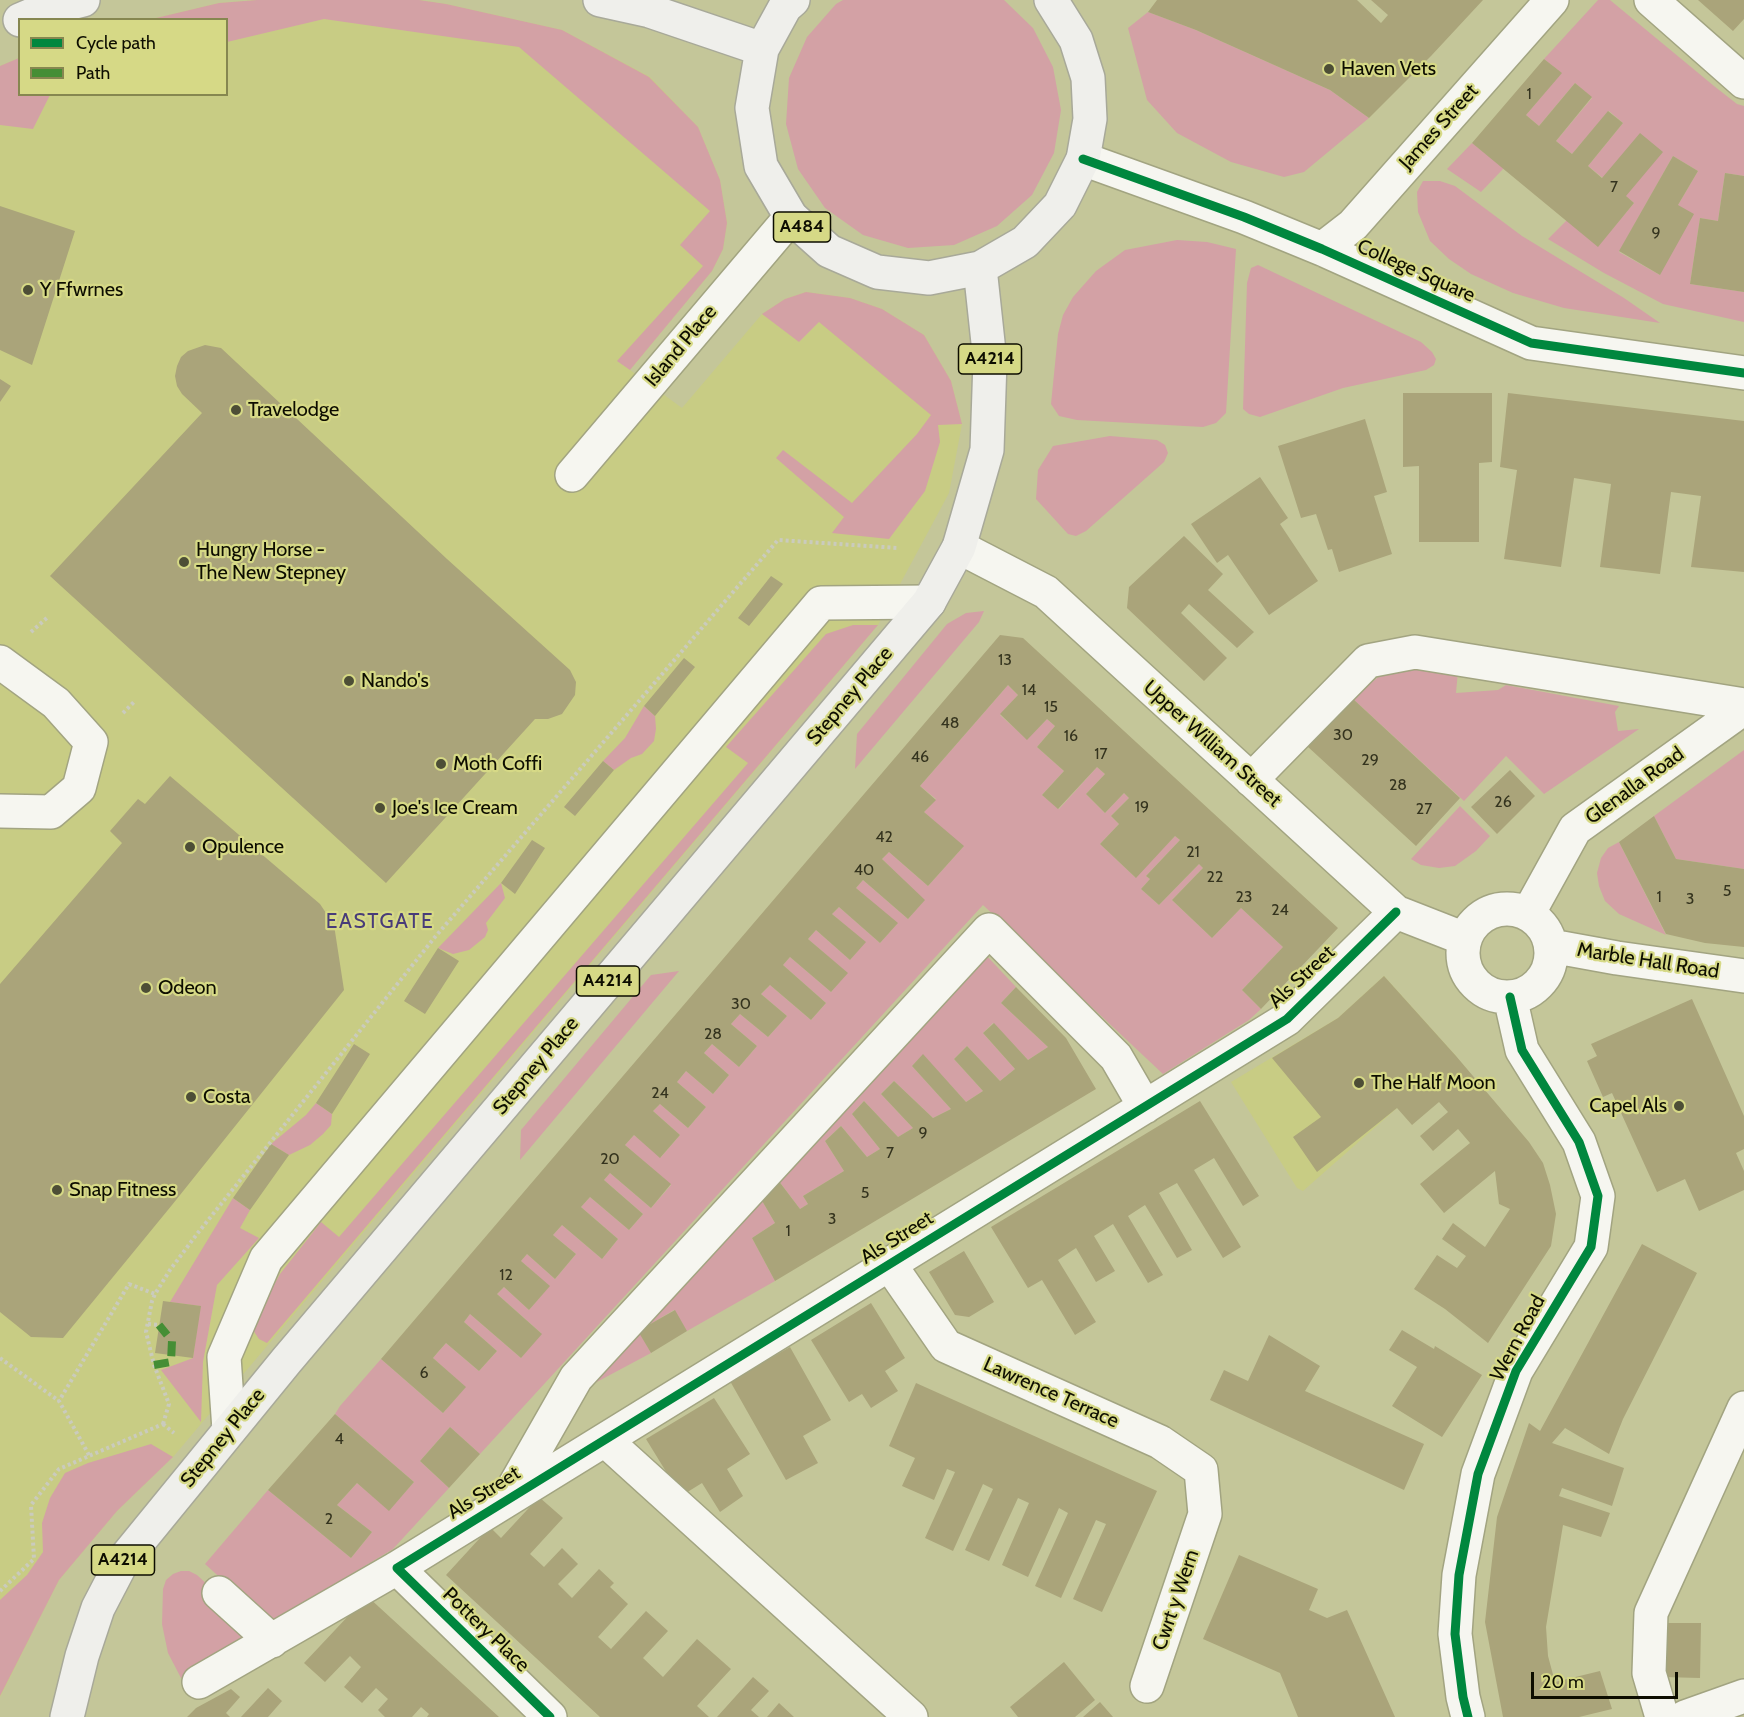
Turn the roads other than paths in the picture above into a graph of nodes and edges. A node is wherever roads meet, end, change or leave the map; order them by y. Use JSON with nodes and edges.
{"nodes":[{"id":1,"x":83,"y":0,"type":"edge"},
{"id":2,"x":600,"y":0,"type":"edge"},
{"id":3,"x":793,"y":0,"type":"edge"},
{"id":4,"x":1051,"y":0,"type":"edge"},
{"id":5,"x":1552,"y":0,"type":"edge"},
{"id":6,"x":1651,"y":0,"type":"edge"},
{"id":7,"x":25,"y":18,"type":"edge"},
{"id":8,"x":18,"y":21,"type":"edge"},
{"id":9,"x":0,"y":28,"type":"edge"},
{"id":10,"x":762,"y":49,"type":"junction"},
{"id":11,"x":1744,"y":82,"type":"edge"},
{"id":12,"x":1083,"y":159,"type":"junction"},
{"id":13,"x":790,"y":217,"type":"junction"},
{"id":14,"x":1322,"y":249,"type":"junction"},
{"id":15,"x":980,"y":268,"type":"junction"},
{"id":16,"x":1744,"y":373,"type":"edge"},
{"id":17,"x":572,"y":475,"type":"dead end"},
{"id":18,"x":959,"y":547,"type":"junction"},
{"id":19,"x":929,"y":602,"type":"junction"},
{"id":20,"x":0,"y":662,"type":"edge"},
{"id":21,"x":1744,"y":707,"type":"edge"},
{"id":22,"x":1251,"y":780,"type":"junction"},
{"id":23,"x":0,"y":811,"type":"edge"},
{"id":24,"x":1396,"y":912,"type":"junction"},
{"id":25,"x":1528,"y":914,"type":"junction"},
{"id":26,"x":1465,"y":939,"type":"junction"},
{"id":27,"x":1551,"y":946,"type":"junction"},
{"id":28,"x":1744,"y":975,"type":"edge"},
{"id":29,"x":1510,"y":997,"type":"junction"},
{"id":30,"x":1145,"y":1107,"type":"junction"},
{"id":31,"x":890,"y":1264,"type":"junction"},
{"id":32,"x":1744,"y":1408,"type":"edge"},
{"id":33,"x":229,"y":1430,"type":"junction"},
{"id":34,"x":605,"y":1440,"type":"junction"},
{"id":35,"x":506,"y":1501,"type":"junction"},
{"id":36,"x":1205,"y":1514,"type":"joint"},
{"id":37,"x":397,"y":1568,"type":"junction"},
{"id":38,"x":219,"y":1593,"type":"dead end"},
{"id":39,"x":272,"y":1641,"type":"junction"},
{"id":40,"x":199,"y":1682,"type":"dead end"},
{"id":41,"x":1147,"y":1686,"type":"dead end"},
{"id":42,"x":1744,"y":1696,"type":"edge"},
{"id":43,"x":67,"y":1717,"type":"edge"},
{"id":44,"x":550,"y":1717,"type":"edge"},
{"id":45,"x":910,"y":1717,"type":"edge"},
{"id":46,"x":1468,"y":1717,"type":"edge"},
{"id":47,"x":1662,"y":1717,"type":"edge"},
{"id":48,"x":1685,"y":1717,"type":"edge"}],
"edges":[{"from":1,"to":7,"type":"main road"},
{"from":2,"to":10,"type":"main road"},
{"from":3,"to":10,"type":"main road","number":"A484"},
{"from":4,"to":12,"type":"main road","number":"A484"},
{"from":5,"to":14,"type":"street","name":"James Street"},
{"from":6,"to":11,"type":"street"},
{"from":8,"to":9,"type":"main road"},
{"from":10,"to":13,"type":"main road","number":"A484"},
{"from":12,"to":14,"type":"street","name":"College Square"},
{"from":12,"to":15,"type":"main road","number":"A484"},
{"from":13,"to":15,"type":"main road","number":"A484"},
{"from":13,"to":17,"type":"street","name":"Island Place"},
{"from":14,"to":16,"type":"street","name":"College Square"},
{"from":15,"to":18,"type":"main road","name":"Stepney Place","number":"A4214"},
{"from":18,"to":19,"type":"main road","name":"Stepney Place","number":"A4214"},
{"from":18,"to":22,"type":"street","name":"Upper William Street"},
{"from":19,"to":33,"type":"main road","name":"Stepney Place","number":"A4214"},
{"from":19,"to":33,"type":"street"},
{"from":20,"to":23,"type":"street"},
{"from":21,"to":22,"type":"street"},
{"from":21,"to":25,"type":"street","name":"Glenalla Road"},
{"from":22,"to":24,"type":"street","name":"Upper William Street"},
{"from":24,"to":26,"type":"street","name":"Upper William Street"},
{"from":24,"to":30,"type":"street","name":"Als Street"},
{"from":25,"to":26,"type":"street"},
{"from":25,"to":27,"type":"street"},
{"from":26,"to":29,"type":"street"},
{"from":27,"to":28,"type":"street","name":"Marble Hall Road"},
{"from":27,"to":29,"type":"street"},
{"from":29,"to":46,"type":"street","name":"Wern Road"},
{"from":30,"to":31,"type":"street","name":"Als Street"},
{"from":30,"to":35,"type":"street"},
{"from":31,"to":34,"type":"street","name":"Als Street"},
{"from":31,"to":36,"type":"street","name":"Lawrence Terrace"},
{"from":32,"to":47,"type":"street"},
{"from":33,"to":43,"type":"main road","name":"Stepney Place","number":"A4214"},
{"from":34,"to":35,"type":"street","name":"Als Street"},
{"from":34,"to":45,"type":"street"},
{"from":35,"to":37,"type":"street","name":"Als Street"},
{"from":36,"to":41,"type":"street","name":"Cwrt y Wern"},
{"from":37,"to":39,"type":"street","name":"Als Street"},
{"from":37,"to":44,"type":"street","name":"Pottery Place"},
{"from":38,"to":39,"type":"street"},
{"from":39,"to":40,"type":"street","name":"Als Street"},
{"from":42,"to":48,"type":"street"}]}
